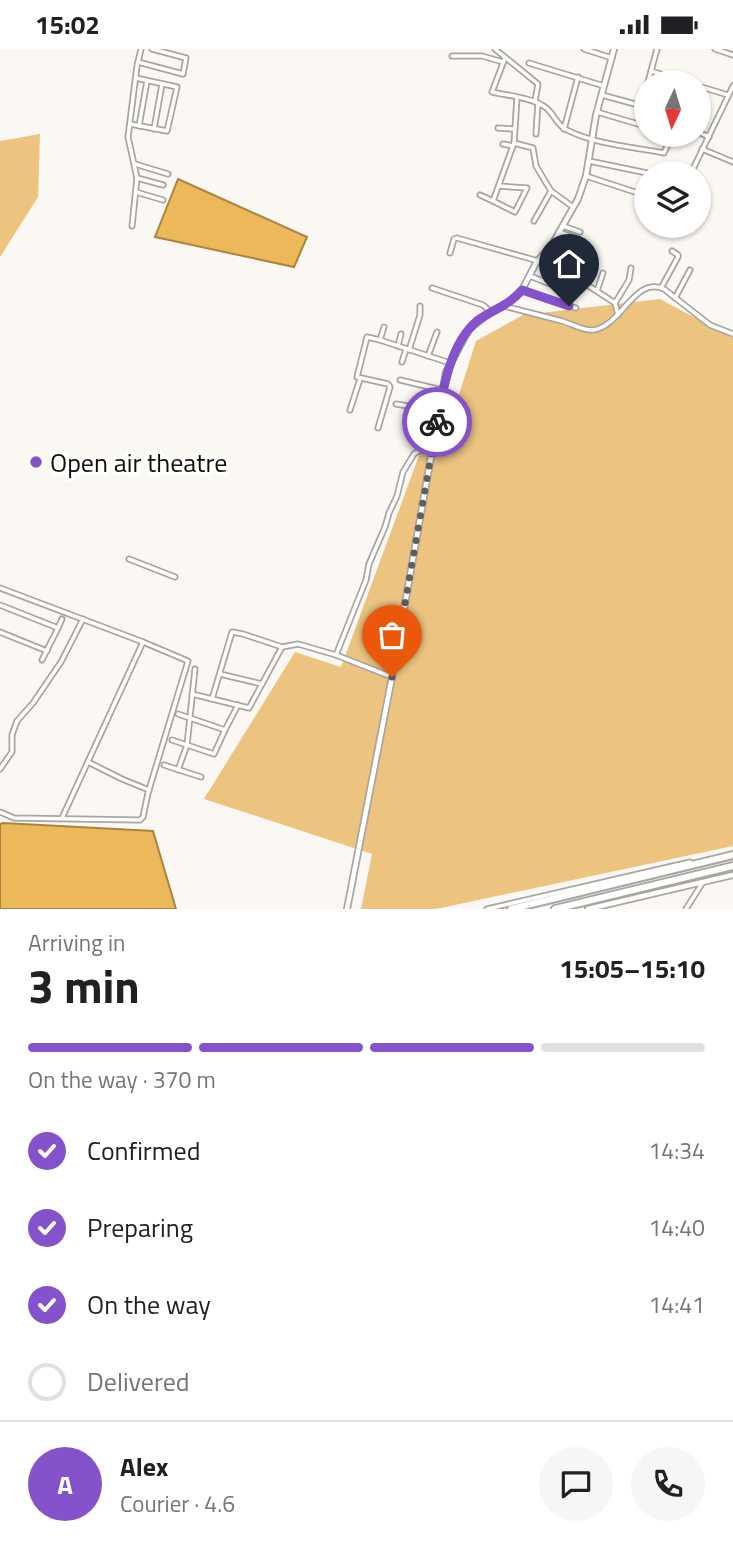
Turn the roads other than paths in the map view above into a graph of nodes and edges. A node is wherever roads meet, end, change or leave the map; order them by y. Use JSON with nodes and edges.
{"nodes":[{"id":1,"x":141,"y":49,"type":"edge"},
{"id":2,"x":152,"y":49,"type":"edge"},
{"id":3,"x":495,"y":49,"type":"edge"},
{"id":4,"x":584,"y":49,"type":"edge"},
{"id":5,"x":614,"y":49,"type":"edge"},
{"id":6,"x":657,"y":49,"type":"edge"},
{"id":7,"x":716,"y":49,"type":"edge"},
{"id":8,"x":733,"y":55,"type":"edge"},
{"id":9,"x":452,"y":56,"type":"dead end"},
{"id":10,"x":611,"y":58,"type":"junction"},
{"id":11,"x":504,"y":60,"type":"junction"},
{"id":12,"x":138,"y":62,"type":"junction"},
{"id":13,"x":529,"y":64,"type":"dead end"},
{"id":14,"x":651,"y":70,"type":"edge"},
{"id":15,"x":578,"y":77,"type":"junction"},
{"id":16,"x":136,"y":78,"type":"junction"},
{"id":17,"x":147,"y":81,"type":"junction"},
{"id":18,"x":162,"y":84,"type":"junction"},
{"id":19,"x":604,"y":86,"type":"junction"},
{"id":20,"x":733,"y":86,"type":"edge"},
{"id":21,"x":711,"y":90,"type":"edge"},
{"id":22,"x":602,"y":95,"type":"junction"},
{"id":23,"x":728,"y":95,"type":"junction"},
{"id":24,"x":517,"y":98,"type":"junction"},
{"id":25,"x":536,"y":102,"type":"junction"},
{"id":26,"x":634,"y":103,"type":"edge"},
{"id":27,"x":597,"y":112,"type":"junction"},
{"id":28,"x":634,"y":123,"type":"edge"},
{"id":29,"x":130,"y":124,"type":"junction"},
{"id":30,"x":139,"y":126,"type":"junction"},
{"id":31,"x":498,"y":128,"type":"dead end"},
{"id":32,"x":154,"y":129,"type":"junction"},
{"id":33,"x":514,"y":129,"type":"junction"},
{"id":34,"x":564,"y":129,"type":"junction"},
{"id":35,"x":711,"y":133,"type":"edge"},
{"id":36,"x":536,"y":134,"type":"dead end"},
{"id":37,"x":592,"y":139,"type":"junction"},
{"id":38,"x":503,"y":144,"type":"dead end"},
{"id":39,"x":513,"y":144,"type":"junction"},
{"id":40,"x":667,"y":147,"type":"edge"},
{"id":41,"x":702,"y":149,"type":"joint"},
{"id":42,"x":589,"y":161,"type":"junction"},
{"id":43,"x":697,"y":161,"type":"edge"},
{"id":44,"x":733,"y":162,"type":"edge"},
{"id":45,"x":135,"y":164,"type":"junction"},
{"id":46,"x":634,"y":170,"type":"edge"},
{"id":47,"x":168,"y":174,"type":"dead end"},
{"id":48,"x":586,"y":176,"type":"junction"},
{"id":49,"x":137,"y":178,"type":"junction"},
{"id":50,"x":163,"y":185,"type":"dead end"},
{"id":51,"x":499,"y":186,"type":"junction"},
{"id":52,"x":551,"y":191,"type":"junction"},
{"id":53,"x":136,"y":192,"type":"junction"},
{"id":54,"x":634,"y":192,"type":"edge"},
{"id":55,"x":480,"y":195,"type":"dead end"},
{"id":56,"x":163,"y":200,"type":"dead end"},
{"id":57,"x":493,"y":201,"type":"junction"},
{"id":58,"x":573,"y":207,"type":"junction"},
{"id":59,"x":534,"y":221,"type":"dead end"},
{"id":60,"x":132,"y":226,"type":"dead end"},
{"id":61,"x":563,"y":226,"type":"junction"},
{"id":62,"x":559,"y":232,"type":"junction"},
{"id":63,"x":580,"y":232,"type":"dead end"},
{"id":64,"x":570,"y":236,"type":"dead end"},
{"id":65,"x":553,"y":243,"type":"junction"},
{"id":66,"x":569,"y":251,"type":"dead end"},
{"id":67,"x":672,"y":251,"type":"dead end"},
{"id":68,"x":450,"y":253,"type":"dead end"},
{"id":69,"x":538,"y":261,"type":"junction"},
{"id":70,"x":631,"y":268,"type":"dead end"},
{"id":71,"x":690,"y":270,"type":"dead end"},
{"id":72,"x":603,"y":273,"type":"dead end"},
{"id":73,"x":530,"y":276,"type":"junction"},
{"id":74,"x":432,"y":288,"type":"dead end"},
{"id":75,"x":660,"y":288,"type":"junction"},
{"id":76,"x":522,"y":290,"type":"junction"},
{"id":77,"x":568,"y":291,"type":"dead end"},
{"id":78,"x":597,"y":291,"type":"junction"},
{"id":79,"x":675,"y":298,"type":"junction"},
{"id":80,"x":615,"y":303,"type":"junction"},
{"id":81,"x":420,"y":306,"type":"dead end"},
{"id":82,"x":504,"y":306,"type":"junction"},
{"id":83,"x":576,"y":308,"type":"dead end"},
{"id":84,"x":491,"y":312,"type":"junction"},
{"id":85,"x":618,"y":315,"type":"junction"},
{"id":86,"x":384,"y":327,"type":"dead end"},
{"id":87,"x":436,"y":332,"type":"dead end"},
{"id":88,"x":401,"y":334,"type":"dead end"},
{"id":89,"x":733,"y":334,"type":"edge"},
{"id":90,"x":380,"y":340,"type":"junction"},
{"id":91,"x":398,"y":346,"type":"junction"},
{"id":92,"x":407,"y":350,"type":"junction"},
{"id":93,"x":428,"y":356,"type":"junction"},
{"id":94,"x":402,"y":362,"type":"dead end"},
{"id":95,"x":450,"y":363,"type":"junction"},
{"id":96,"x":360,"y":379,"type":"junction"},
{"id":97,"x":400,"y":380,"type":"dead end"},
{"id":98,"x":442,"y":390,"type":"junction"},
{"id":99,"x":396,"y":404,"type":"dead end"},
{"id":100,"x":349,"y":410,"type":"dead end"},
{"id":101,"x":439,"y":411,"type":"junction"},
{"id":102,"x":378,"y":429,"type":"dead end"},
{"id":103,"x":433,"y":445,"type":"junction"},
{"id":104,"x":129,"y":559,"type":"dead end"},
{"id":105,"x":175,"y":577,"type":"dead end"},
{"id":106,"x":0,"y":588,"type":"edge"},
{"id":107,"x":0,"y":605,"type":"edge"},
{"id":108,"x":62,"y":619,"type":"dead end"},
{"id":109,"x":83,"y":619,"type":"junction"},
{"id":110,"x":58,"y":628,"type":"junction"},
{"id":111,"x":0,"y":632,"type":"edge"},
{"id":112,"x":143,"y":642,"type":"junction"},
{"id":113,"x":282,"y":647,"type":"junction"},
{"id":114,"x":47,"y":651,"type":"junction"},
{"id":115,"x":336,"y":655,"type":"junction"},
{"id":116,"x":42,"y":660,"type":"dead end"},
{"id":117,"x":195,"y":669,"type":"dead end"},
{"id":118,"x":220,"y":674,"type":"junction"},
{"id":119,"x":392,"y":677,"type":"junction"},
{"id":120,"x":262,"y":684,"type":"junction"},
{"id":121,"x":192,"y":694,"type":"junction"},
{"id":122,"x":212,"y":699,"type":"junction"},
{"id":123,"x":238,"y":705,"type":"junction"},
{"id":124,"x":178,"y":714,"type":"dead end"},
{"id":125,"x":189,"y":718,"type":"junction"},
{"id":126,"x":225,"y":730,"type":"junction"},
{"id":127,"x":172,"y":740,"type":"dead end"},
{"id":128,"x":187,"y":745,"type":"junction"},
{"id":129,"x":88,"y":762,"type":"junction"},
{"id":130,"x":164,"y":765,"type":"dead end"},
{"id":131,"x":0,"y":769,"type":"edge"},
{"id":132,"x":178,"y":770,"type":"junction"},
{"id":133,"x":201,"y":777,"type":"dead end"},
{"id":134,"x":149,"y":790,"type":"junction"},
{"id":135,"x":0,"y":812,"type":"edge"},
{"id":136,"x":62,"y":819,"type":"junction"},
{"id":137,"x":733,"y":854,"type":"edge"},
{"id":138,"x":733,"y":866,"type":"edge"},
{"id":139,"x":733,"y":875,"type":"edge"},
{"id":140,"x":703,"y":882,"type":"junction"},
{"id":141,"x":347,"y":909,"type":"edge"},
{"id":142,"x":487,"y":909,"type":"edge"},
{"id":143,"x":511,"y":909,"type":"edge"},
{"id":144,"x":555,"y":909,"type":"edge"},
{"id":145,"x":588,"y":909,"type":"edge"},
{"id":146,"x":686,"y":909,"type":"edge"}],
"edges":[{"from":1,"to":12,"type":"street"},
{"from":2,"to":12,"type":"street"},
{"from":3,"to":11,"type":"street"},
{"from":4,"to":10,"type":"street"},
{"from":5,"to":10,"type":"street"},
{"from":6,"to":14,"type":"street"},
{"from":7,"to":8,"type":"street"},
{"from":9,"to":11,"type":"street"},
{"from":10,"to":19,"type":"street"},
{"from":11,"to":24,"type":"street"},
{"from":11,"to":25,"type":"street"},
{"from":12,"to":16,"type":"street"},
{"from":13,"to":15,"type":"street"},
{"from":15,"to":19,"type":"street"},
{"from":15,"to":34,"type":"street"},
{"from":16,"to":17,"type":"street"},
{"from":16,"to":29,"type":"street"},
{"from":17,"to":18,"type":"street"},
{"from":17,"to":30,"type":"street"},
{"from":18,"to":32,"type":"street"},
{"from":18,"to":32,"type":"street"},
{"from":19,"to":22,"type":"street"},
{"from":20,"to":23,"type":"street"},
{"from":21,"to":23,"type":"street"},
{"from":22,"to":26,"type":"street"},
{"from":22,"to":27,"type":"street"},
{"from":23,"to":35,"type":"street"},
{"from":24,"to":25,"type":"street"},
{"from":24,"to":33,"type":"street"},
{"from":25,"to":34,"type":"street"},
{"from":25,"to":36,"type":"street"},
{"from":27,"to":28,"type":"street"},
{"from":27,"to":37,"type":"street"},
{"from":29,"to":30,"type":"street"},
{"from":29,"to":45,"type":"street"},
{"from":30,"to":32,"type":"street"},
{"from":31,"to":33,"type":"street"},
{"from":33,"to":39,"type":"street"},
{"from":34,"to":37,"type":"street"},
{"from":37,"to":40,"type":"street"},
{"from":37,"to":42,"type":"street"},
{"from":38,"to":39,"type":"street"},
{"from":39,"to":51,"type":"street"},
{"from":39,"to":52,"type":"street"},
{"from":41,"to":43,"type":"street"},
{"from":41,"to":44,"type":"street"},
{"from":42,"to":46,"type":"street"},
{"from":42,"to":48,"type":"street"},
{"from":45,"to":47,"type":"street"},
{"from":45,"to":49,"type":"street"},
{"from":48,"to":54,"type":"street"},
{"from":48,"to":58,"type":"street"},
{"from":49,"to":50,"type":"street"},
{"from":49,"to":53,"type":"street"},
{"from":51,"to":57,"type":"street"},
{"from":51,"to":57,"type":"street"},
{"from":52,"to":58,"type":"street"},
{"from":52,"to":59,"type":"street"},
{"from":53,"to":56,"type":"street"},
{"from":53,"to":60,"type":"street"},
{"from":55,"to":57,"type":"street"},
{"from":58,"to":61,"type":"street"},
{"from":61,"to":62,"type":"street"},
{"from":61,"to":63,"type":"street"},
{"from":62,"to":64,"type":"street"},
{"from":62,"to":65,"type":"street"},
{"from":65,"to":66,"type":"street"},
{"from":65,"to":69,"type":"street"},
{"from":67,"to":75,"type":"street"},
{"from":68,"to":69,"type":"street"},
{"from":69,"to":73,"type":"street"},
{"from":69,"to":78,"type":"street"},
{"from":70,"to":80,"type":"street"},
{"from":71,"to":79,"type":"street"},
{"from":72,"to":78,"type":"street"},
{"from":73,"to":76,"type":"street"},
{"from":73,"to":77,"type":"street"},
{"from":74,"to":84,"type":"street"},
{"from":75,"to":79,"type":"street"},
{"from":75,"to":85,"type":"street"},
{"from":76,"to":82,"type":"street"},
{"from":76,"to":83,"type":"street"},
{"from":78,"to":80,"type":"street"},
{"from":79,"to":89,"type":"street"},
{"from":80,"to":85,"type":"street"},
{"from":81,"to":92,"type":"street"},
{"from":82,"to":84,"type":"street"},
{"from":82,"to":85,"type":"street"},
{"from":84,"to":95,"type":"street"},
{"from":86,"to":90,"type":"street"},
{"from":87,"to":93,"type":"street"},
{"from":88,"to":91,"type":"street"},
{"from":90,"to":91,"type":"street"},
{"from":90,"to":96,"type":"street"},
{"from":91,"to":92,"type":"street"},
{"from":92,"to":93,"type":"street"},
{"from":92,"to":94,"type":"street"},
{"from":93,"to":95,"type":"street"},
{"from":95,"to":98,"type":"street"},
{"from":96,"to":100,"type":"street"},
{"from":96,"to":102,"type":"street"},
{"from":97,"to":98,"type":"street"},
{"from":98,"to":101,"type":"street"},
{"from":99,"to":101,"type":"street"},
{"from":101,"to":103,"type":"street"},
{"from":103,"to":115,"type":"street"},
{"from":103,"to":119,"type":"street"},
{"from":104,"to":105,"type":"street"},
{"from":106,"to":109,"type":"street"},
{"from":107,"to":110,"type":"street"},
{"from":108,"to":110,"type":"street"},
{"from":109,"to":112,"type":"street"},
{"from":109,"to":131,"type":"street"},
{"from":110,"to":114,"type":"street"},
{"from":111,"to":114,"type":"street"},
{"from":112,"to":129,"type":"street"},
{"from":112,"to":134,"type":"street"},
{"from":113,"to":115,"type":"street"},
{"from":113,"to":118,"type":"street"},
{"from":113,"to":120,"type":"street"},
{"from":114,"to":116,"type":"street"},
{"from":115,"to":119,"type":"street"},
{"from":117,"to":121,"type":"street"},
{"from":118,"to":120,"type":"street"},
{"from":118,"to":122,"type":"street"},
{"from":119,"to":141,"type":"street"},
{"from":120,"to":123,"type":"street"},
{"from":121,"to":122,"type":"street"},
{"from":121,"to":125,"type":"street"},
{"from":122,"to":123,"type":"street"},
{"from":123,"to":126,"type":"street"},
{"from":124,"to":125,"type":"street"},
{"from":125,"to":126,"type":"street"},
{"from":125,"to":128,"type":"street"},
{"from":126,"to":128,"type":"street"},
{"from":127,"to":128,"type":"street"},
{"from":128,"to":132,"type":"street"},
{"from":129,"to":134,"type":"street"},
{"from":129,"to":136,"type":"street"},
{"from":130,"to":132,"type":"street"},
{"from":132,"to":133,"type":"street"},
{"from":134,"to":136,"type":"street"},
{"from":135,"to":136,"type":"street"},
{"from":137,"to":142,"type":"street"},
{"from":137,"to":143,"type":"highway"},
{"from":138,"to":144,"type":"highway"},
{"from":139,"to":140,"type":"street"},
{"from":140,"to":145,"type":"street"},
{"from":140,"to":146,"type":"street"}]}
